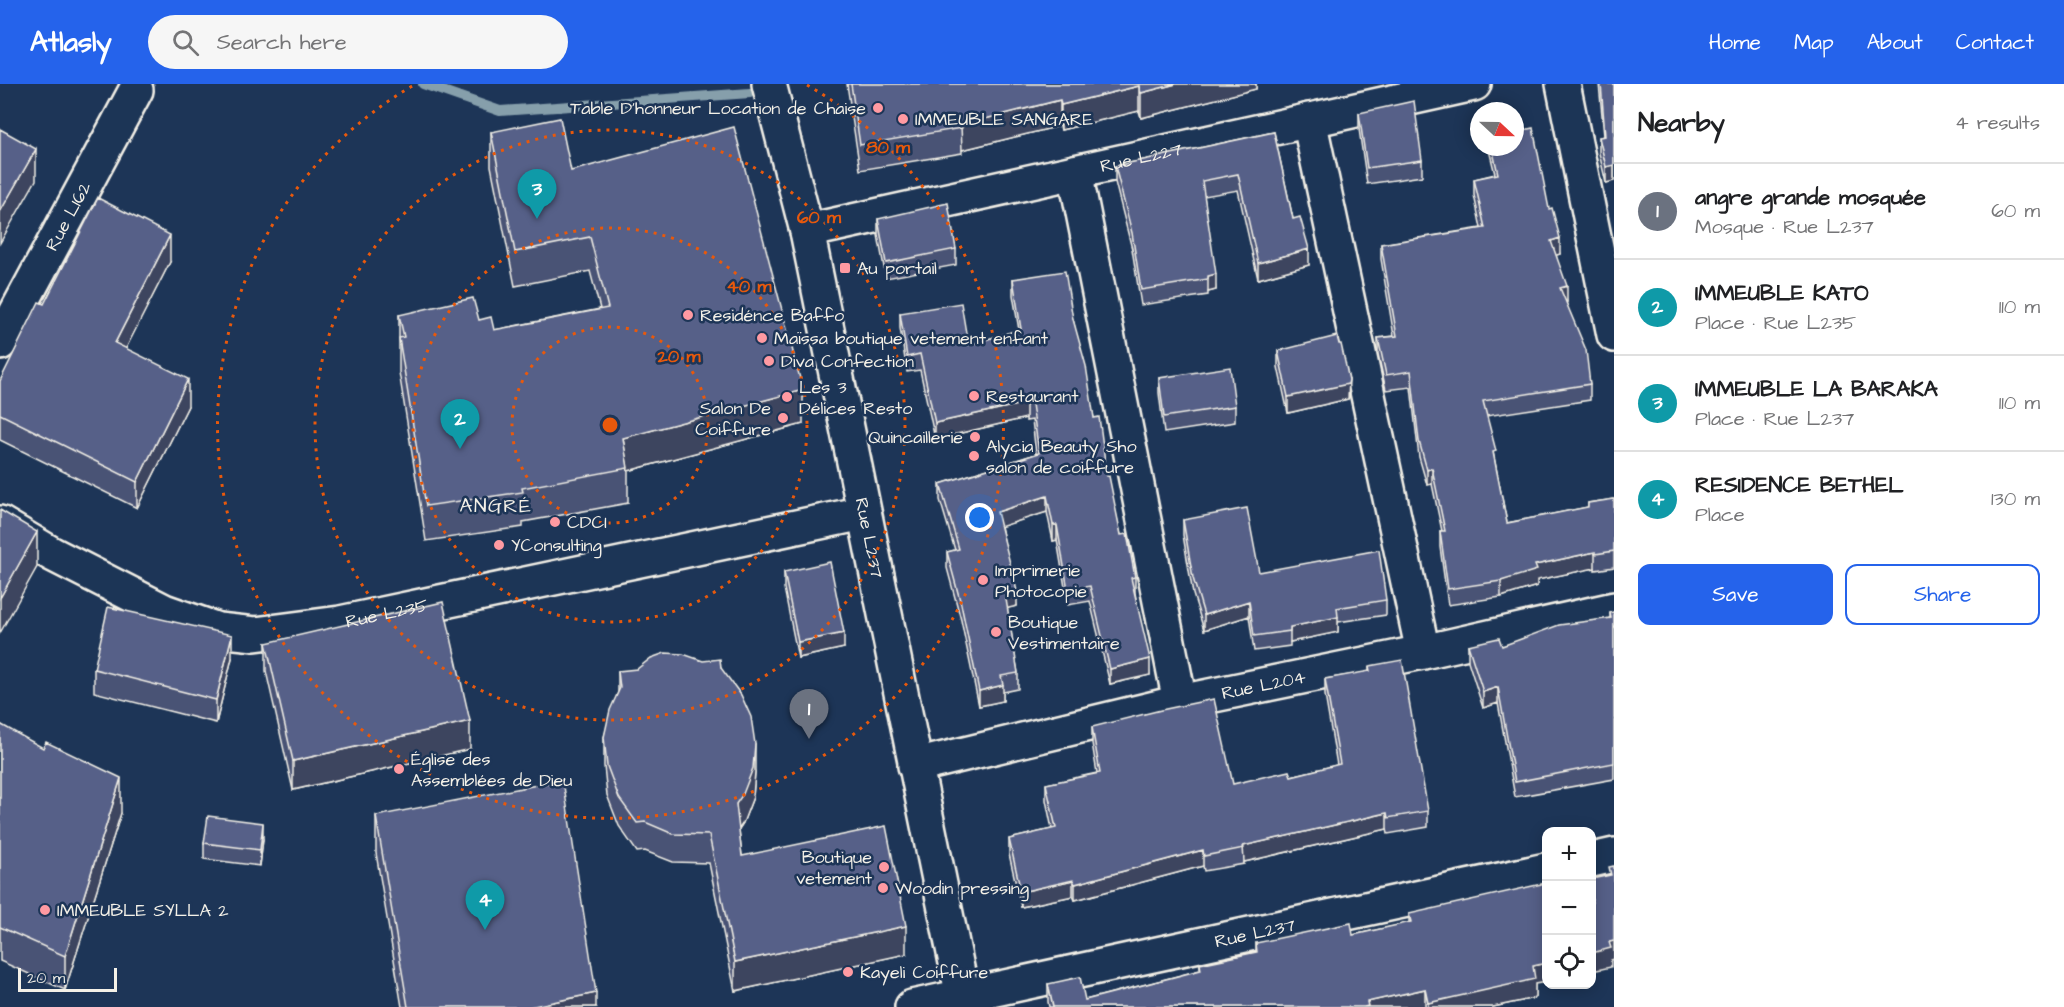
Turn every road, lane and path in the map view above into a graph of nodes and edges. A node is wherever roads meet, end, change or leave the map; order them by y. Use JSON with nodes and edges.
{"nodes":[{"id":1,"x":769,"y":84,"type":"edge"},
{"id":2,"x":1474,"y":84,"type":"edge"},
{"id":3,"x":1563,"y":84,"type":"edge"},
{"id":4,"x":136,"y":90,"type":"dead end"},
{"id":5,"x":1309,"y":120,"type":"junction"},
{"id":6,"x":1075,"y":172,"type":"junction"},
{"id":7,"x":807,"y":231,"type":"junction"},
{"id":8,"x":1614,"y":335,"type":"edge"},
{"id":9,"x":0,"y":343,"type":"edge"},
{"id":10,"x":863,"y":513,"type":"junction"},
{"id":11,"x":0,"y":523,"type":"edge"},
{"id":12,"x":1614,"y":609,"type":"edge"},
{"id":13,"x":1424,"y":652,"type":"junction"},
{"id":14,"x":1180,"y":702,"type":"junction"},
{"id":15,"x":915,"y":766,"type":"junction"},
{"id":16,"x":1614,"y":855,"type":"edge"},
{"id":17,"x":1596,"y":859,"type":"edge"},
{"id":18,"x":1542,"y":871,"type":"edge"},
{"id":19,"x":964,"y":1001,"type":"edge"},
{"id":20,"x":912,"y":1007,"type":"edge"}],
"edges":[{"from":1,"to":7,"type":"street","name":"Rue L237"},
{"from":2,"to":5,"type":"street","name":"Rue L227"},
{"from":3,"to":8,"type":"street"},
{"from":4,"to":9,"type":"street","name":"Rue L162"},
{"from":5,"to":6,"type":"street","name":"Rue L227"},
{"from":5,"to":13,"type":"street"},
{"from":6,"to":7,"type":"street","name":"Rue L227"},
{"from":6,"to":14,"type":"street"},
{"from":7,"to":10,"type":"street","name":"Rue L237"},
{"from":10,"to":11,"type":"street","name":"Rue L235"},
{"from":10,"to":15,"type":"street","name":"Rue L237"},
{"from":12,"to":13,"type":"street","name":"Rue L204"},
{"from":13,"to":14,"type":"street","name":"Rue L204"},
{"from":14,"to":15,"type":"street","name":"Rue L204"},
{"from":15,"to":19,"type":"street","name":"Rue L237"},
{"from":16,"to":17,"type":"street"},
{"from":18,"to":19,"type":"street","name":"Rue L237"},
{"from":19,"to":20,"type":"street","name":"Rue L237"}]}
